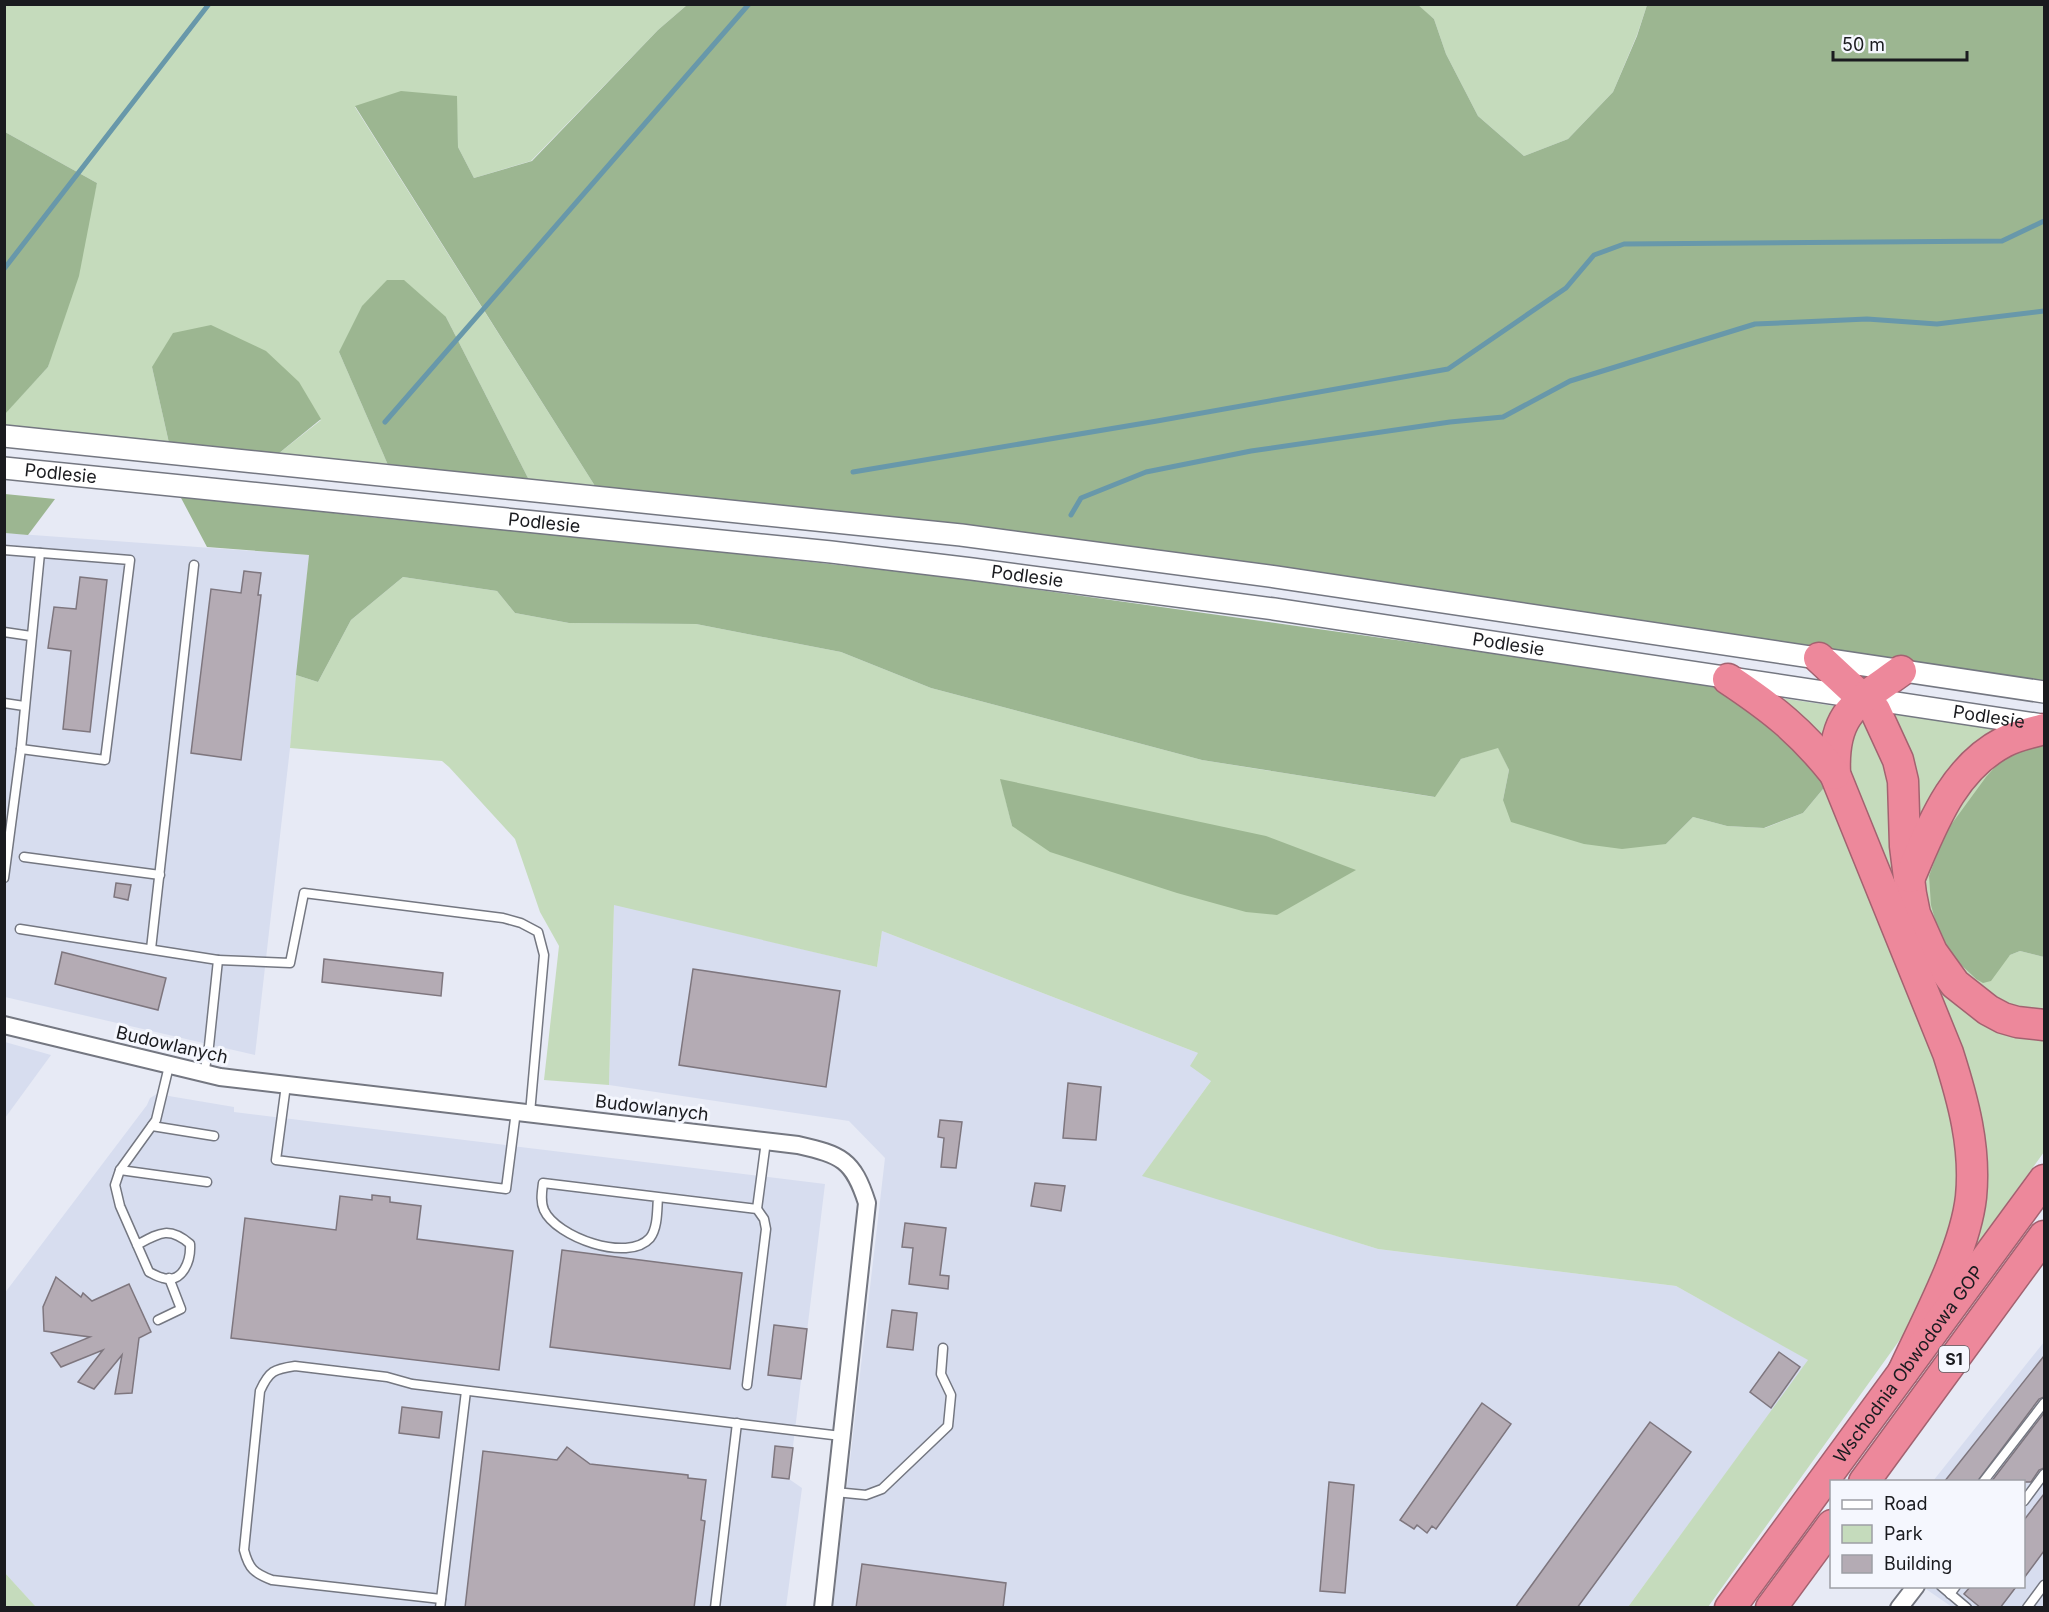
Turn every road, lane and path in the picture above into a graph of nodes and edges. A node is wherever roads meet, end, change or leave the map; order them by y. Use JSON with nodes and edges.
{"nodes":[{"id":1,"x":4,"y":436,"type":"edge"},
{"id":2,"x":4,"y":468,"type":"edge"},
{"id":3,"x":4,"y":550,"type":"edge"},
{"id":4,"x":40,"y":553,"type":"junction"},
{"id":5,"x":194,"y":565,"type":"dead end"},
{"id":6,"x":4,"y":632,"type":"edge"},
{"id":7,"x":31,"y":636,"type":"junction"},
{"id":8,"x":1819,"y":658,"type":"junction"},
{"id":9,"x":1901,"y":671,"type":"junction"},
{"id":10,"x":1728,"y":679,"type":"junction"},
{"id":11,"x":2044,"y":692,"type":"edge"},
{"id":12,"x":1863,"y":699,"type":"junction"},
{"id":13,"x":4,"y":703,"type":"edge"},
{"id":14,"x":24,"y":706,"type":"junction"},
{"id":15,"x":2044,"y":728,"type":"edge"},
{"id":16,"x":21,"y":749,"type":"junction"},
{"id":17,"x":1835,"y":774,"type":"junction"},
{"id":18,"x":24,"y":857,"type":"dead end"},
{"id":19,"x":160,"y":875,"type":"junction"},
{"id":20,"x":1910,"y":877,"type":"junction"},
{"id":21,"x":4,"y":878,"type":"edge"},
{"id":22,"x":20,"y":929,"type":"dead end"},
{"id":23,"x":151,"y":949,"type":"junction"},
{"id":24,"x":218,"y":960,"type":"junction"},
{"id":25,"x":4,"y":1025,"type":"edge"},
{"id":26,"x":2044,"y":1025,"type":"edge"},
{"id":27,"x":169,"y":1066,"type":"junction"},
{"id":28,"x":204,"y":1074,"type":"junction"},
{"id":29,"x":286,"y":1085,"type":"junction"},
{"id":30,"x":523,"y":1112,"type":"junction"},
{"id":31,"x":152,"y":1126,"type":"junction"},
{"id":32,"x":214,"y":1136,"type":"dead end"},
{"id":33,"x":766,"y":1141,"type":"junction"},
{"id":34,"x":120,"y":1170,"type":"junction"},
{"id":35,"x":2044,"y":1179,"type":"edge"},
{"id":36,"x":207,"y":1182,"type":"dead end"},
{"id":37,"x":658,"y":1197,"type":"junction"},
{"id":38,"x":757,"y":1209,"type":"junction"},
{"id":39,"x":2044,"y":1236,"type":"edge"},
{"id":40,"x":137,"y":1245,"type":"junction"},
{"id":41,"x":169,"y":1278,"type":"junction"},
{"id":42,"x":158,"y":1320,"type":"dead end"},
{"id":43,"x":943,"y":1348,"type":"dead end"},
{"id":44,"x":1903,"y":1372,"type":"junction"},
{"id":45,"x":747,"y":1385,"type":"dead end"},
{"id":46,"x":466,"y":1391,"type":"junction"},
{"id":47,"x":2044,"y":1403,"type":"edge"},
{"id":48,"x":736,"y":1423,"type":"junction"},
{"id":49,"x":842,"y":1436,"type":"junction"},
{"id":50,"x":2044,"y":1474,"type":"edge"},
{"id":51,"x":1865,"y":1480,"type":"edge"},
{"id":52,"x":1985,"y":1480,"type":"edge"},
{"id":53,"x":835,"y":1492,"type":"junction"},
{"id":54,"x":2025,"y":1500,"type":"edge"},
{"id":55,"x":1830,"y":1528,"type":"edge"},
{"id":56,"x":2044,"y":1585,"type":"edge"},
{"id":57,"x":1915,"y":1588,"type":"edge"},
{"id":58,"x":1953,"y":1590,"type":"edge"},
{"id":59,"x":441,"y":1603,"type":"edge"},
{"id":60,"x":715,"y":1608,"type":"edge"},
{"id":61,"x":823,"y":1608,"type":"edge"},
{"id":62,"x":1730,"y":1608,"type":"edge"},
{"id":63,"x":1771,"y":1608,"type":"edge"},
{"id":64,"x":1899,"y":1608,"type":"edge"},
{"id":65,"x":1967,"y":1608,"type":"edge"},
{"id":66,"x":2026,"y":1608,"type":"edge"}],
"edges":[{"from":1,"to":8,"type":"street","name":"Podlesie"},
{"from":2,"to":10,"type":"street","name":"Podlesie"},
{"from":3,"to":4,"type":"lane"},
{"from":4,"to":7,"type":"lane"},
{"from":4,"to":16,"type":"lane"},
{"from":5,"to":19,"type":"lane"},
{"from":6,"to":7,"type":"lane"},
{"from":7,"to":14,"type":"lane"},
{"from":8,"to":9,"type":"street","name":"Podlesie"},
{"from":8,"to":12,"type":"highway"},
{"from":9,"to":11,"type":"street","name":"Podlesie"},
{"from":9,"to":12,"type":"highway"},
{"from":10,"to":12,"type":"street","name":"Podlesie"},
{"from":10,"to":17,"type":"highway"},
{"from":12,"to":15,"type":"street","name":"Podlesie"},
{"from":12,"to":17,"type":"highway"},
{"from":12,"to":20,"type":"highway"},
{"from":13,"to":14,"type":"lane"},
{"from":14,"to":16,"type":"lane"},
{"from":15,"to":20,"type":"highway"},
{"from":16,"to":21,"type":"lane"},
{"from":17,"to":44,"type":"highway"},
{"from":18,"to":19,"type":"lane"},
{"from":19,"to":23,"type":"lane"},
{"from":20,"to":26,"type":"highway"},
{"from":22,"to":23,"type":"lane"},
{"from":23,"to":24,"type":"lane"},
{"from":24,"to":28,"type":"lane"},
{"from":24,"to":30,"type":"lane"},
{"from":25,"to":27,"type":"street","name":"Budowlanych"},
{"from":27,"to":28,"type":"street","name":"Budowlanych"},
{"from":27,"to":31,"type":"lane"},
{"from":28,"to":29,"type":"street","name":"Budowlanych"},
{"from":29,"to":30,"type":"street","name":"Budowlanych"},
{"from":29,"to":30,"type":"lane"},
{"from":30,"to":33,"type":"street","name":"Budowlanych"},
{"from":31,"to":32,"type":"lane"},
{"from":31,"to":34,"type":"lane"},
{"from":33,"to":38,"type":"lane"},
{"from":33,"to":49,"type":"street","name":"Budowlanych"},
{"from":34,"to":36,"type":"lane"},
{"from":34,"to":40,"type":"lane"},
{"from":35,"to":44,"type":"highway","name":"Wschodnia Obwodowa GOP","number":"S1"},
{"from":37,"to":37,"type":"lane"},
{"from":37,"to":38,"type":"lane"},
{"from":38,"to":45,"type":"lane"},
{"from":39,"to":51,"type":"highway","name":"Wschodnia Obwodowa GOP","number":"S1"},
{"from":40,"to":41,"type":"lane"},
{"from":40,"to":41,"type":"lane"},
{"from":41,"to":42,"type":"lane"},
{"from":43,"to":53,"type":"lane"},
{"from":44,"to":62,"type":"highway","name":"Wschodnia Obwodowa GOP","number":"S1"},
{"from":46,"to":48,"type":"lane"},
{"from":46,"to":59,"type":"lane"},
{"from":46,"to":59,"type":"lane"},
{"from":47,"to":52,"type":"lane"},
{"from":48,"to":49,"type":"lane"},
{"from":48,"to":60,"type":"lane"},
{"from":49,"to":53,"type":"street","name":"Budowlanych"},
{"from":50,"to":54,"type":"lane"},
{"from":53,"to":61,"type":"street","name":"Budowlanych"},
{"from":55,"to":63,"type":"highway"},
{"from":56,"to":66,"type":"lane"},
{"from":57,"to":64,"type":"street"},
{"from":58,"to":65,"type":"lane"}]}
